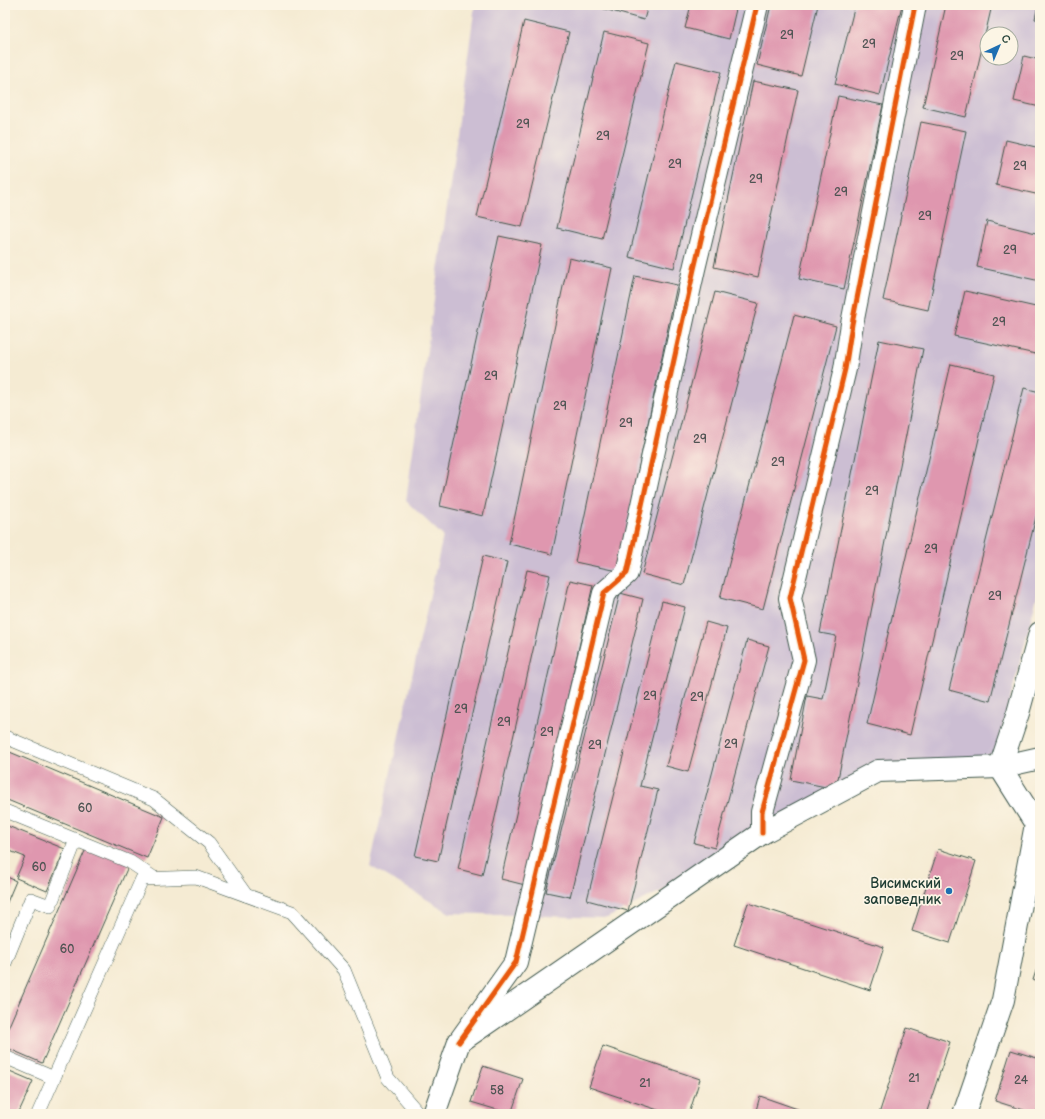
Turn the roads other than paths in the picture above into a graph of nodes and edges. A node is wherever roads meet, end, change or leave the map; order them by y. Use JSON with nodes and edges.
{"nodes":[{"id":1,"x":757,"y":5,"type":"edge"},
{"id":2,"x":915,"y":5,"type":"edge"},
{"id":3,"x":1040,"y":633,"type":"edge"},
{"id":4,"x":5,"y":737,"type":"edge"},
{"id":5,"x":1040,"y":758,"type":"edge"},
{"id":6,"x":1000,"y":767,"type":"junction"},
{"id":7,"x":5,"y":811,"type":"edge"},
{"id":8,"x":1038,"y":819,"type":"edge"},
{"id":9,"x":762,"y":833,"type":"junction"},
{"id":10,"x":76,"y":840,"type":"junction"},
{"id":11,"x":154,"y":878,"type":"junction"},
{"id":12,"x":246,"y":895,"type":"junction"},
{"id":13,"x":5,"y":963,"type":"edge"},
{"id":14,"x":459,"y":1042,"type":"junction"},
{"id":15,"x":5,"y":1057,"type":"edge"},
{"id":16,"x":54,"y":1078,"type":"junction"},
{"id":17,"x":38,"y":1114,"type":"edge"},
{"id":18,"x":418,"y":1114,"type":"edge"},
{"id":19,"x":434,"y":1114,"type":"edge"},
{"id":20,"x":964,"y":1114,"type":"edge"}],
"edges":[{"from":1,"to":14,"type":"street"},
{"from":2,"to":9,"type":"street"},
{"from":3,"to":6,"type":"street"},
{"from":4,"to":12,"type":"lane"},
{"from":5,"to":6,"type":"street"},
{"from":6,"to":8,"type":"street"},
{"from":6,"to":9,"type":"street"},
{"from":7,"to":10,"type":"lane"},
{"from":8,"to":20,"type":"street"},
{"from":9,"to":14,"type":"street"},
{"from":10,"to":11,"type":"lane"},
{"from":10,"to":13,"type":"lane"},
{"from":11,"to":12,"type":"lane"},
{"from":11,"to":16,"type":"lane"},
{"from":12,"to":18,"type":"lane"},
{"from":14,"to":19,"type":"street"},
{"from":15,"to":16,"type":"lane"},
{"from":16,"to":17,"type":"lane"}]}
